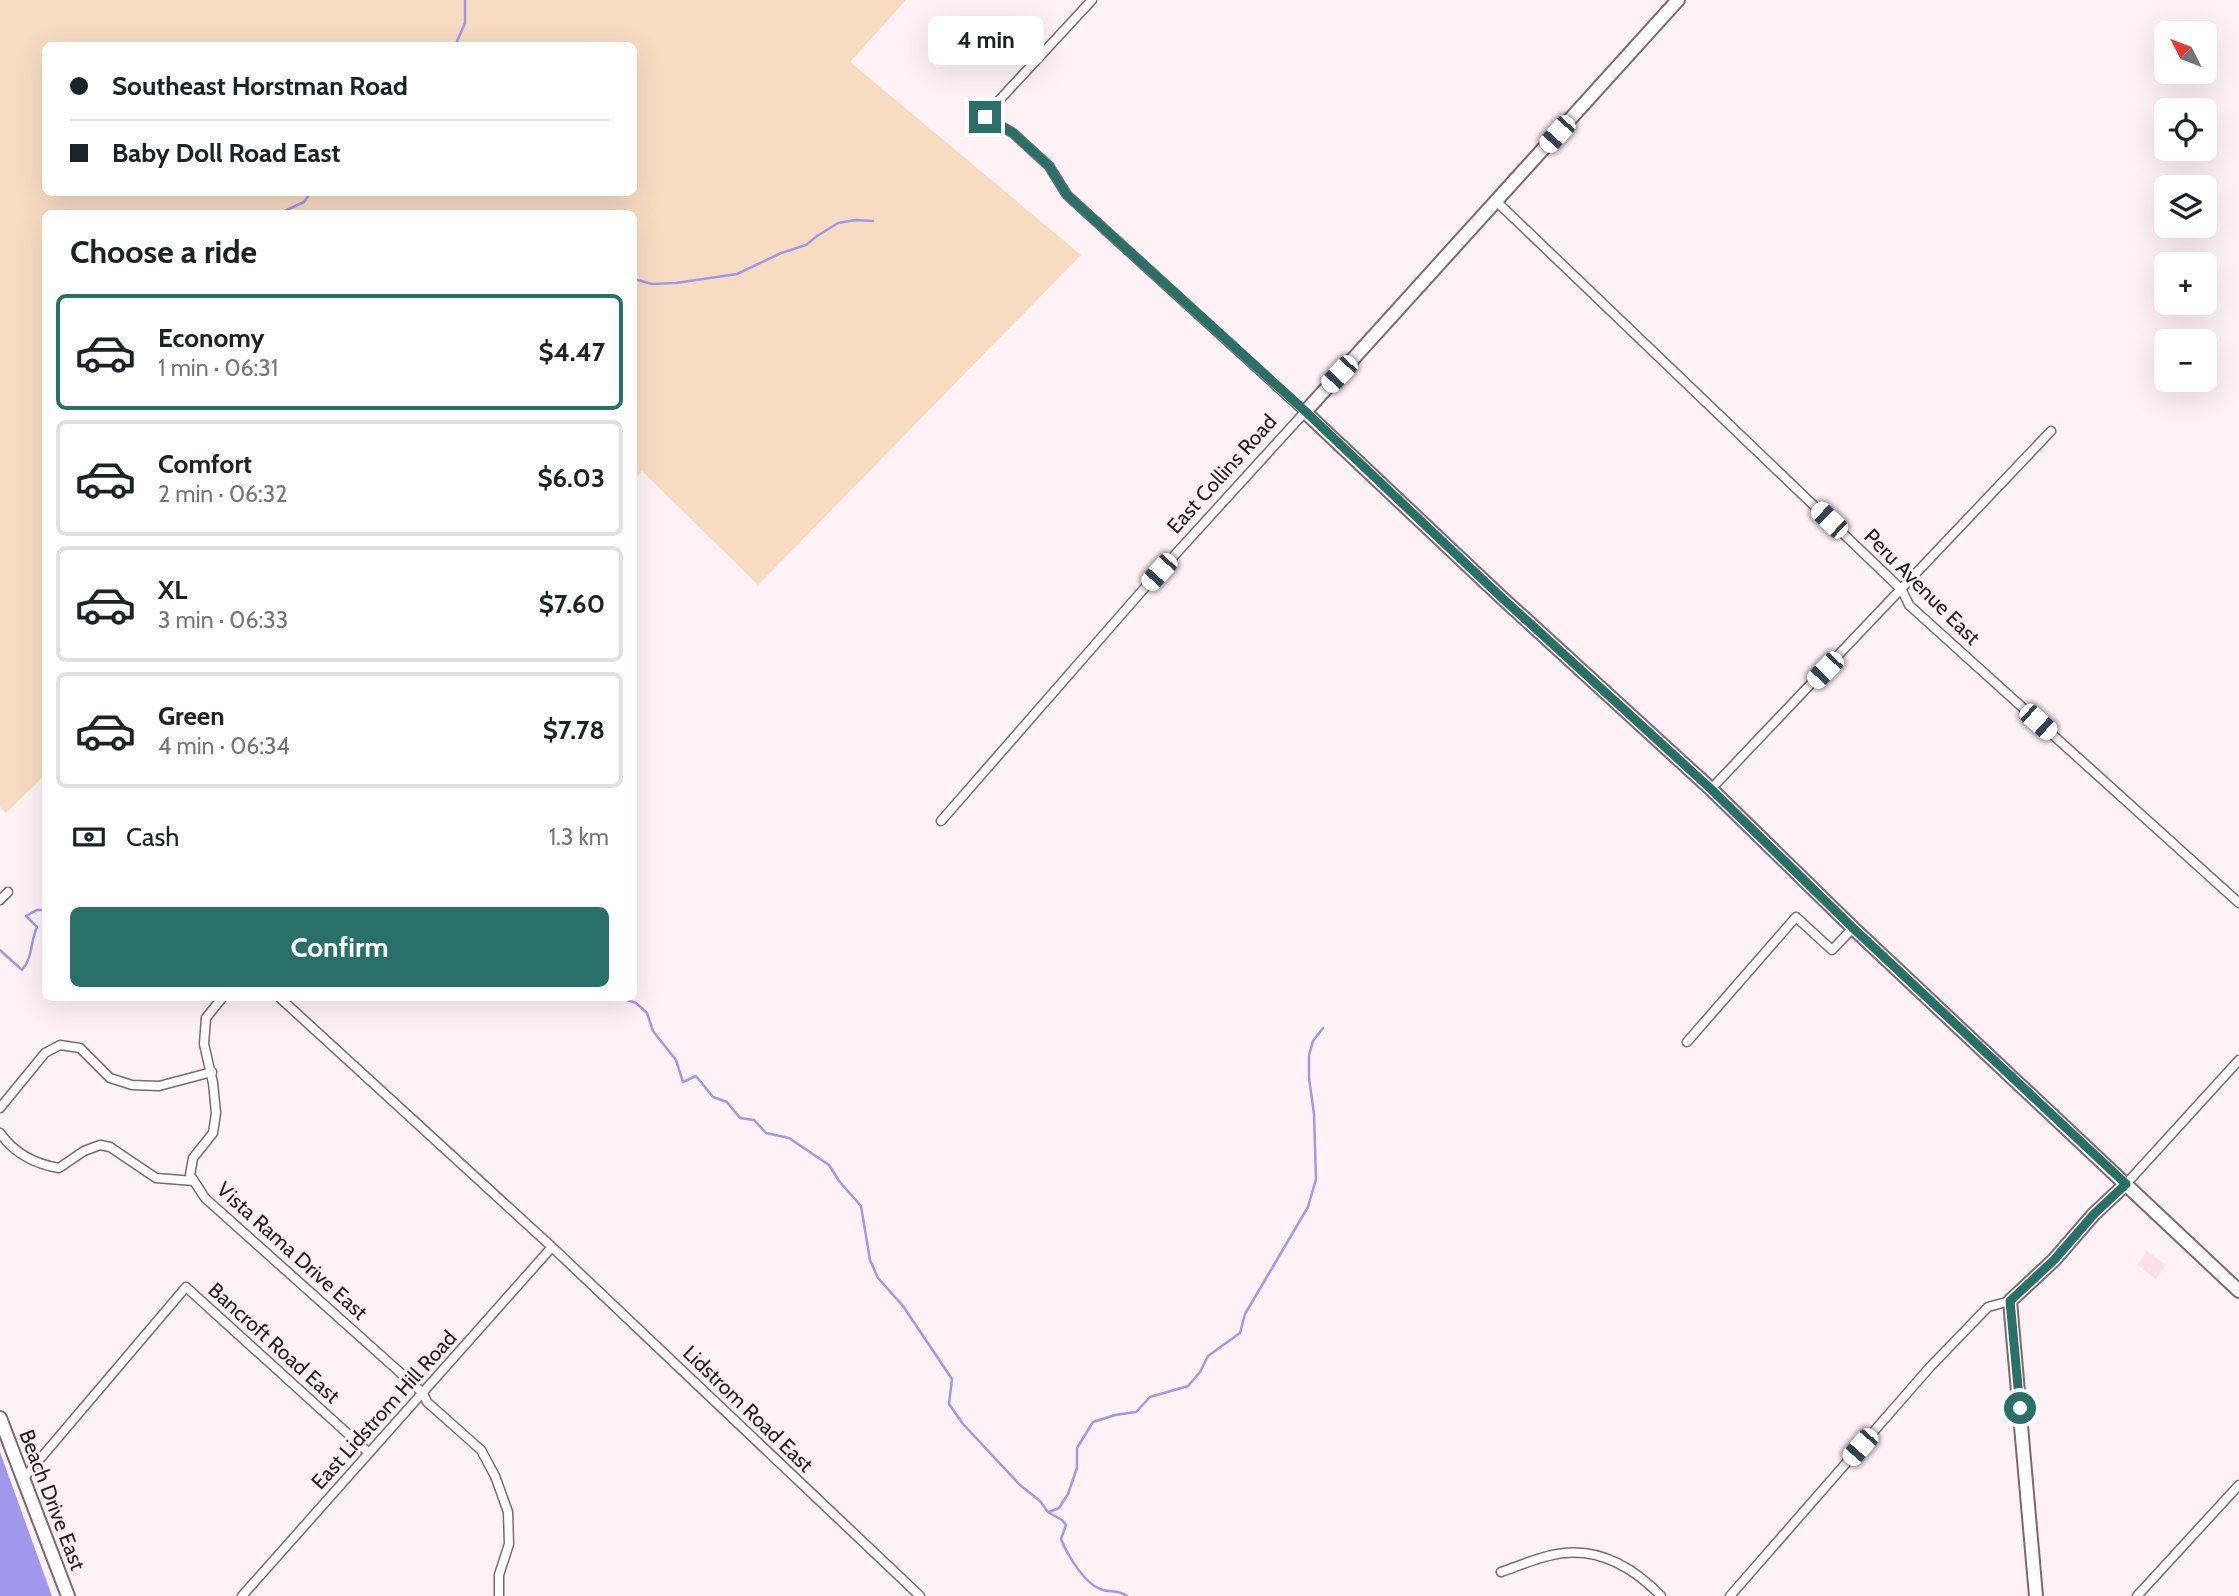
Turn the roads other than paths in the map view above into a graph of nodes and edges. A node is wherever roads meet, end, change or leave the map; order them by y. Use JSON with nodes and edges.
{"nodes":[{"id":1,"x":1092,"y":0,"type":"edge"},
{"id":2,"x":1678,"y":0,"type":"edge"},
{"id":3,"x":978,"y":113,"type":"dead end"},
{"id":4,"x":988,"y":119,"type":"junction"},
{"id":5,"x":1496,"y":201,"type":"junction"},
{"id":6,"x":1305,"y":411,"type":"junction"},
{"id":7,"x":2051,"y":431,"type":"dead end"},
{"id":8,"x":1902,"y":590,"type":"junction"},
{"id":9,"x":1711,"y":789,"type":"junction"},
{"id":10,"x":942,"y":821,"type":"dead end"},
{"id":11,"x":8,"y":892,"type":"dead end"},
{"id":12,"x":0,"y":900,"type":"edge"},
{"id":13,"x":2239,"y":903,"type":"edge"},
{"id":14,"x":1853,"y":928,"type":"junction"},
{"id":15,"x":220,"y":1001,"type":"edge"},
{"id":16,"x":283,"y":1001,"type":"edge"},
{"id":17,"x":1687,"y":1042,"type":"dead end"},
{"id":18,"x":2239,"y":1060,"type":"edge"},
{"id":19,"x":212,"y":1072,"type":"junction"},
{"id":20,"x":0,"y":1108,"type":"edge"},
{"id":21,"x":0,"y":1133,"type":"edge"},
{"id":22,"x":194,"y":1181,"type":"junction"},
{"id":23,"x":2126,"y":1184,"type":"junction"},
{"id":24,"x":552,"y":1247,"type":"junction"},
{"id":25,"x":2239,"y":1291,"type":"edge"},
{"id":26,"x":2010,"y":1301,"type":"junction"},
{"id":27,"x":423,"y":1393,"type":"junction"},
{"id":28,"x":0,"y":1418,"type":"edge"},
{"id":29,"x":369,"y":1453,"type":"junction"},
{"id":30,"x":23,"y":1479,"type":"junction"},
{"id":31,"x":2239,"y":1485,"type":"edge"},
{"id":32,"x":1501,"y":1572,"type":"dead end"},
{"id":33,"x":247,"y":1594,"type":"edge"},
{"id":34,"x":68,"y":1596,"type":"edge"},
{"id":35,"x":499,"y":1596,"type":"edge"},
{"id":36,"x":920,"y":1596,"type":"edge"},
{"id":37,"x":1661,"y":1596,"type":"edge"},
{"id":38,"x":1730,"y":1596,"type":"edge"},
{"id":39,"x":2036,"y":1596,"type":"edge"},
{"id":40,"x":2137,"y":1596,"type":"edge"}],
"edges":[{"from":1,"to":4,"type":"street"},
{"from":2,"to":5,"type":"street","name":"East Collins Road"},
{"from":3,"to":4,"type":"street"},
{"from":4,"to":6,"type":"street"},
{"from":5,"to":6,"type":"street","name":"East Collins Road"},
{"from":5,"to":8,"type":"street","name":"Peru Avenue East"},
{"from":6,"to":9,"type":"street"},
{"from":6,"to":10,"type":"street","name":"East Collins Road"},
{"from":7,"to":8,"type":"street"},
{"from":8,"to":9,"type":"street"},
{"from":8,"to":13,"type":"street","name":"Peru Avenue East"},
{"from":9,"to":14,"type":"street"},
{"from":11,"to":12,"type":"street"},
{"from":14,"to":17,"type":"street"},
{"from":14,"to":23,"type":"street"},
{"from":15,"to":19,"type":"street","name":"Vista Rama Drive East"},
{"from":16,"to":24,"type":"street"},
{"from":18,"to":23,"type":"street"},
{"from":19,"to":20,"type":"street"},
{"from":19,"to":22,"type":"street","name":"Vista Rama Drive East"},
{"from":21,"to":22,"type":"street"},
{"from":22,"to":27,"type":"street","name":"Vista Rama Drive East"},
{"from":23,"to":25,"type":"street"},
{"from":23,"to":26,"type":"street"},
{"from":24,"to":27,"type":"street","name":"East Lidstrom Hill Road"},
{"from":24,"to":36,"type":"street","name":"Lidstrom Road East"},
{"from":26,"to":38,"type":"street"},
{"from":26,"to":39,"type":"street"},
{"from":27,"to":29,"type":"street","name":"East Lidstrom Hill Road"},
{"from":27,"to":35,"type":"street","name":"Vista Rama Drive East"},
{"from":28,"to":30,"type":"street","name":"Beach Drive East"},
{"from":29,"to":30,"type":"street","name":"Bancroft Road East"},
{"from":29,"to":33,"type":"street","name":"East Lidstrom Hill Road"},
{"from":30,"to":34,"type":"street","name":"Beach Drive East"},
{"from":31,"to":40,"type":"street"},
{"from":32,"to":37,"type":"street"}]}
